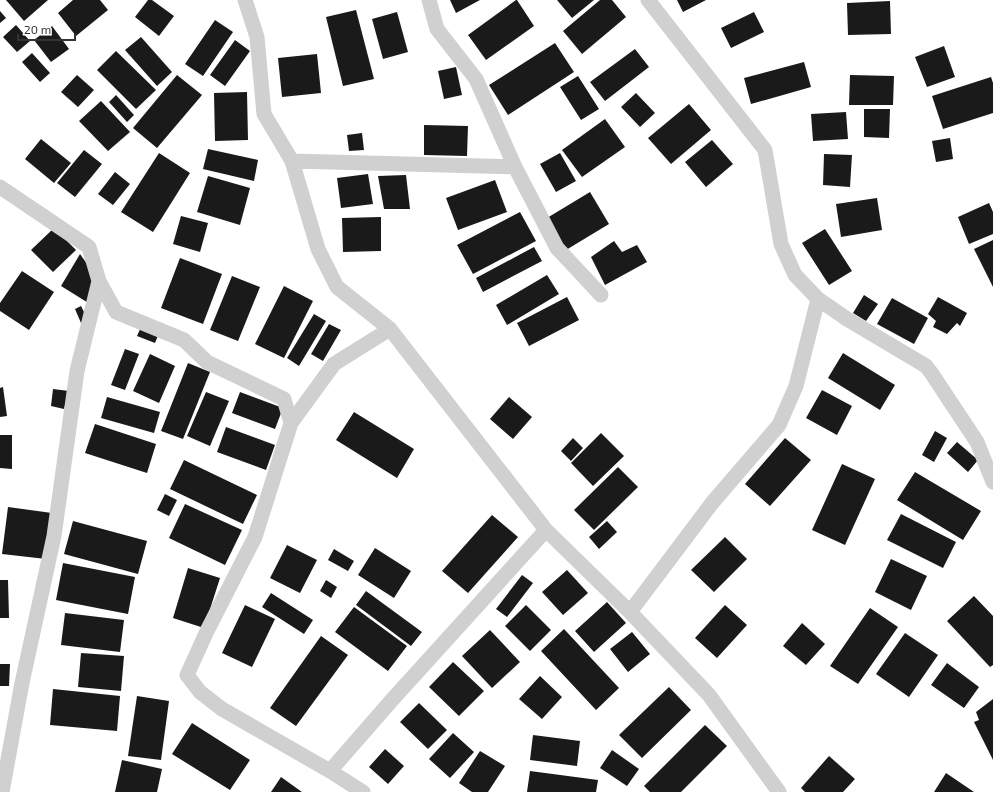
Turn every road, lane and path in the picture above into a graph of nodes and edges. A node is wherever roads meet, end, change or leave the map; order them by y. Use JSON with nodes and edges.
{"nodes":[{"id":1,"x":245,"y":0,"type":"edge"},
{"id":2,"x":429,"y":0,"type":"edge"},
{"id":3,"x":648,"y":0,"type":"edge"},
{"id":4,"x":292,"y":161,"type":"junction"},
{"id":5,"x":515,"y":167,"type":"junction"},
{"id":6,"x":0,"y":187,"type":"edge"},
{"id":7,"x":99,"y":281,"type":"junction"},
{"id":8,"x":601,"y":295,"type":"dead end"},
{"id":9,"x":818,"y":299,"type":"junction"},
{"id":10,"x":390,"y":329,"type":"junction"},
{"id":11,"x":291,"y":423,"type":"junction"},
{"id":12,"x":993,"y":482,"type":"edge"},
{"id":13,"x":546,"y":530,"type":"junction"},
{"id":14,"x":630,"y":612,"type":"junction"},
{"id":15,"x":330,"y":772,"type":"junction"},
{"id":16,"x":2,"y":792,"type":"edge"},
{"id":17,"x":363,"y":792,"type":"edge"},
{"id":18,"x":779,"y":792,"type":"edge"}],
"edges":[{"from":1,"to":4,"type":"street"},
{"from":2,"to":5,"type":"street"},
{"from":3,"to":9,"type":"street"},
{"from":4,"to":5,"type":"street"},
{"from":4,"to":10,"type":"street"},
{"from":5,"to":8,"type":"street"},
{"from":6,"to":7,"type":"street"},
{"from":7,"to":11,"type":"street"},
{"from":7,"to":16,"type":"street"},
{"from":9,"to":12,"type":"street"},
{"from":9,"to":14,"type":"street"},
{"from":10,"to":11,"type":"street"},
{"from":10,"to":13,"type":"street"},
{"from":11,"to":15,"type":"street"},
{"from":13,"to":14,"type":"street"},
{"from":13,"to":15,"type":"street"},
{"from":14,"to":18,"type":"street"},
{"from":15,"to":17,"type":"street"}]}
